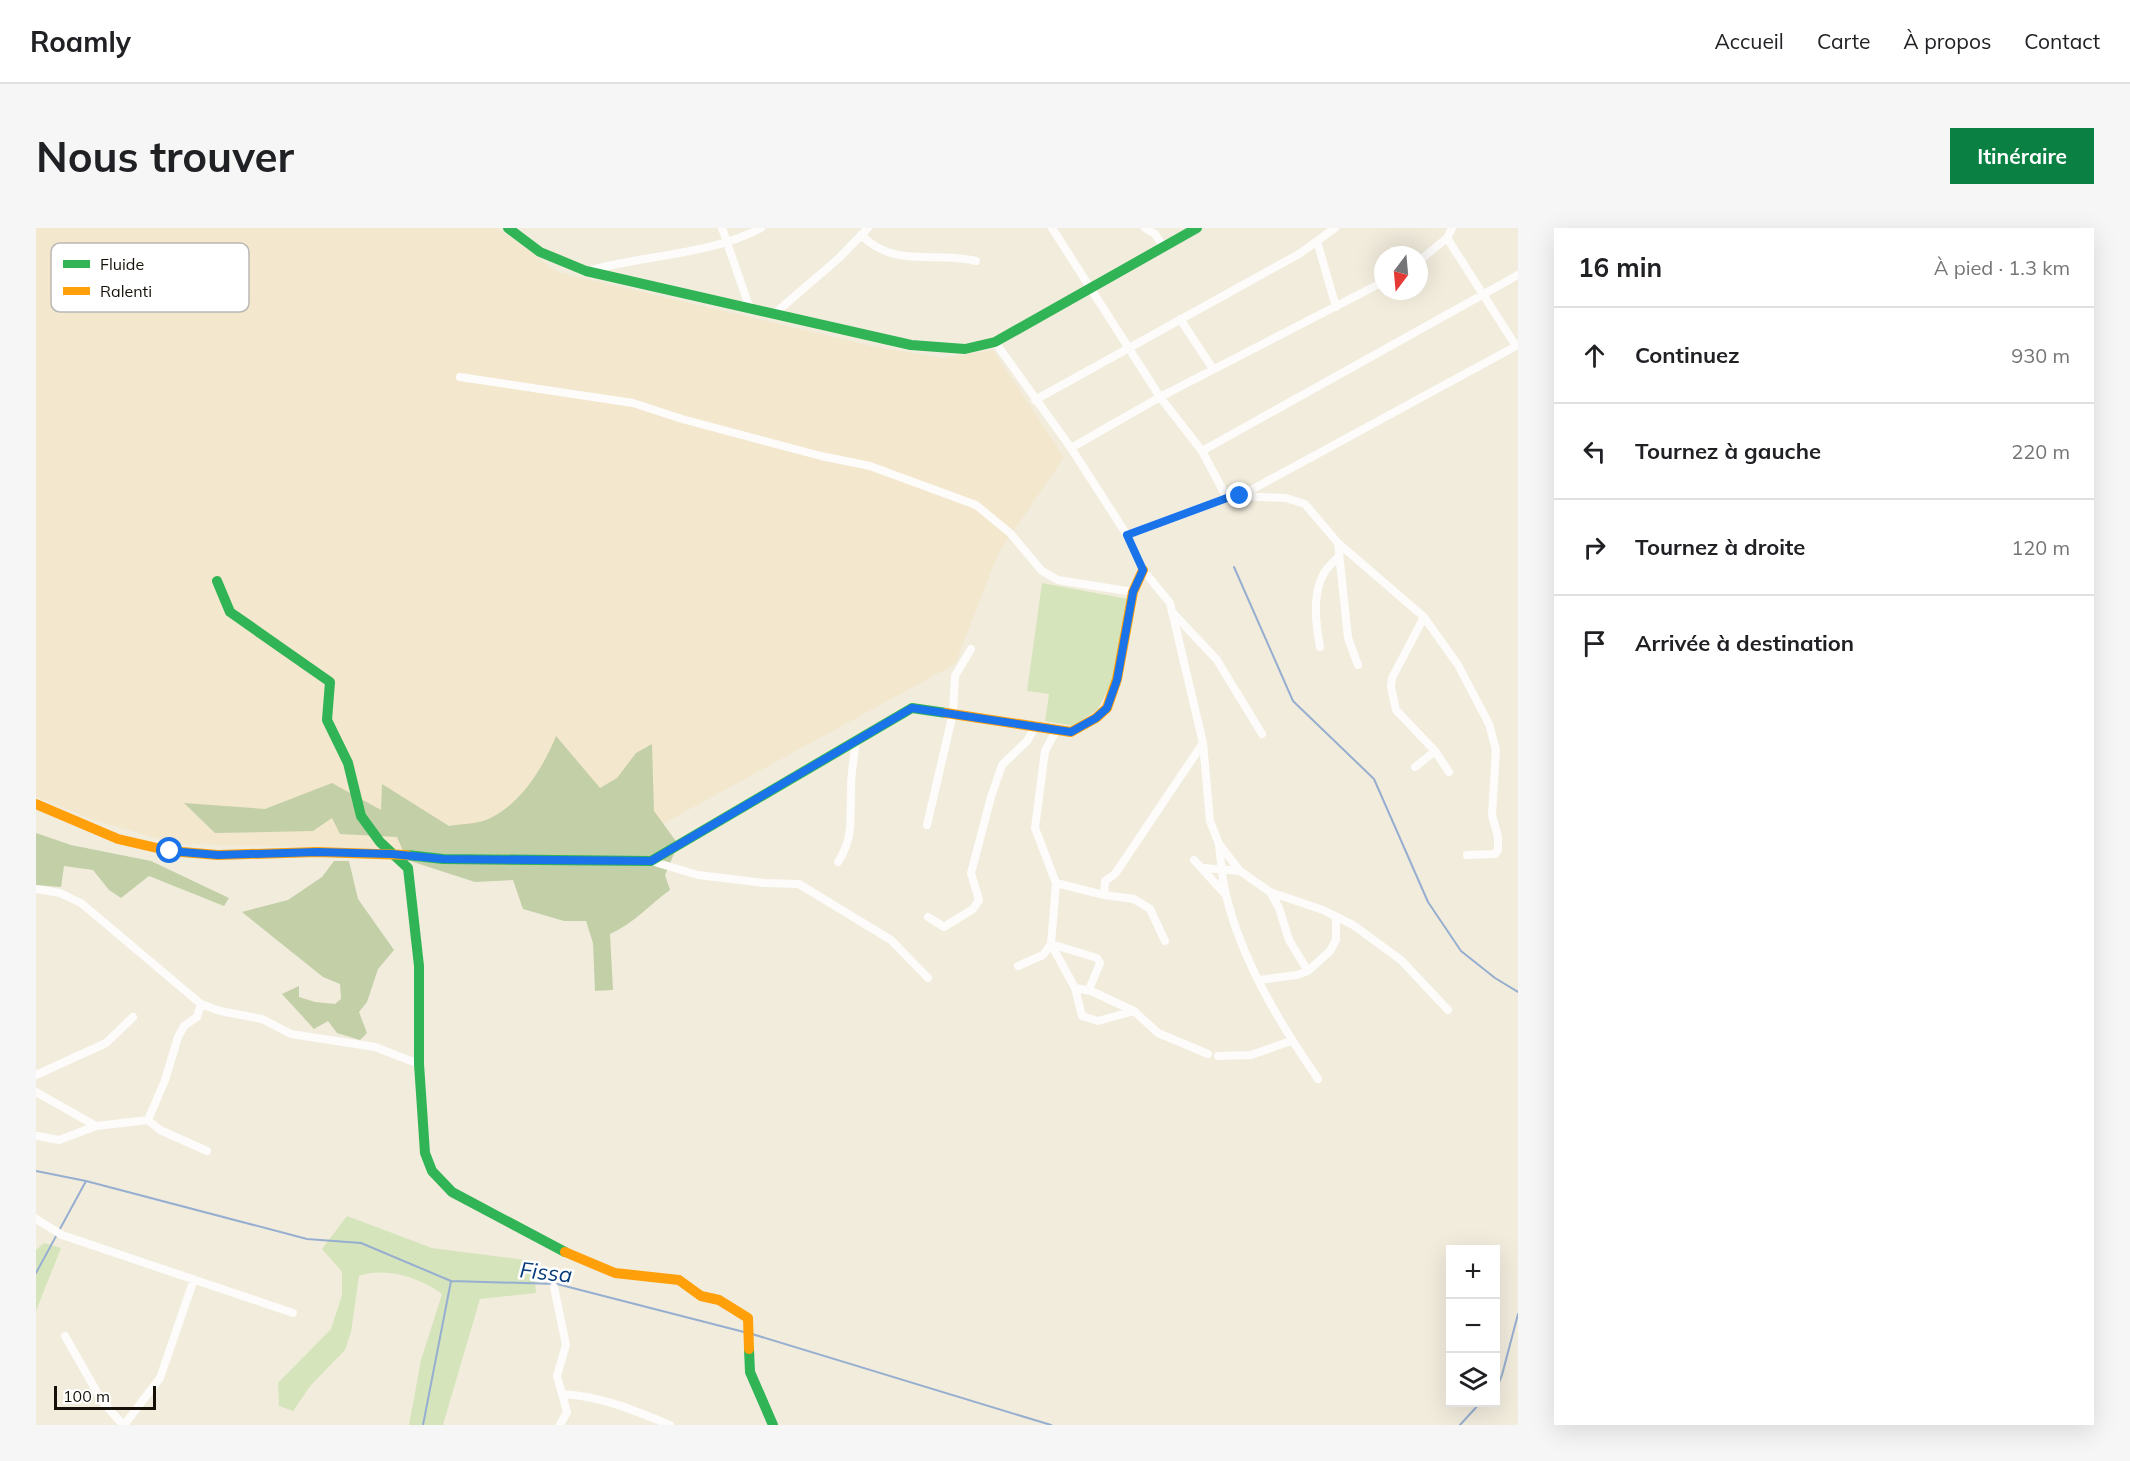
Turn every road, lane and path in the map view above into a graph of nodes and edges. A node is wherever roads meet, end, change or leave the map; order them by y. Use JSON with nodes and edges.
{"nodes":[{"id":1,"x":508,"y":228,"type":"edge"},
{"id":2,"x":722,"y":228,"type":"edge"},
{"id":3,"x":761,"y":228,"type":"edge"},
{"id":4,"x":867,"y":228,"type":"edge"},
{"id":5,"x":1052,"y":228,"type":"edge"},
{"id":6,"x":1145,"y":228,"type":"edge"},
{"id":7,"x":1197,"y":228,"type":"edge"},
{"id":8,"x":1452,"y":228,"type":"edge"},
{"id":9,"x":1331,"y":229,"type":"edge"},
{"id":10,"x":861,"y":235,"type":"junction"},
{"id":11,"x":1446,"y":238,"type":"junction"},
{"id":12,"x":1317,"y":241,"type":"junction"},
{"id":13,"x":729,"y":242,"type":"junction"},
{"id":14,"x":1164,"y":247,"type":"junction"},
{"id":15,"x":1428,"y":253,"type":"edge"},
{"id":16,"x":976,"y":261,"type":"dead end"},
{"id":17,"x":586,"y":271,"type":"junction"},
{"id":18,"x":1518,"y":275,"type":"edge"},
{"id":19,"x":1374,"y":287,"type":"edge"},
{"id":20,"x":1091,"y":288,"type":"junction"},
{"id":21,"x":1484,"y":292,"type":"junction"},
{"id":22,"x":1336,"y":307,"type":"junction"},
{"id":23,"x":750,"y":309,"type":"junction"},
{"id":24,"x":774,"y":314,"type":"junction"},
{"id":25,"x":1180,"y":319,"type":"junction"},
{"id":26,"x":994,"y":342,"type":"junction"},
{"id":27,"x":1517,"y":345,"type":"edge"},
{"id":28,"x":1129,"y":346,"type":"junction"},
{"id":29,"x":1213,"y":369,"type":"junction"},
{"id":30,"x":460,"y":377,"type":"dead end"},
{"id":31,"x":1160,"y":397,"type":"junction"},
{"id":32,"x":1035,"y":400,"type":"junction"},
{"id":33,"x":1071,"y":448,"type":"junction"},
{"id":34,"x":1202,"y":451,"type":"junction"},
{"id":35,"x":1240,"y":496,"type":"junction"},
{"id":36,"x":1227,"y":498,"type":"junction"},
{"id":37,"x":1127,"y":535,"type":"junction"},
{"id":38,"x":1338,"y":543,"type":"junction"},
{"id":39,"x":1339,"y":556,"type":"junction"},
{"id":40,"x":1143,"y":570,"type":"junction"},
{"id":41,"x":217,"y":581,"type":"dead end"},
{"id":42,"x":1133,"y":592,"type":"junction"},
{"id":43,"x":1172,"y":612,"type":"junction"},
{"id":44,"x":1424,"y":617,"type":"junction"},
{"id":45,"x":1320,"y":647,"type":"dead end"},
{"id":46,"x":970,"y":649,"type":"dead end"},
{"id":47,"x":1358,"y":665,"type":"dead end"},
{"id":48,"x":953,"y":713,"type":"junction"},
{"id":49,"x":1036,"y":725,"type":"junction"},
{"id":50,"x":1057,"y":729,"type":"junction"},
{"id":51,"x":1262,"y":734,"type":"dead end"},
{"id":52,"x":856,"y":741,"type":"junction"},
{"id":53,"x":1203,"y":743,"type":"junction"},
{"id":54,"x":1435,"y":751,"type":"junction"},
{"id":55,"x":1415,"y":767,"type":"dead end"},
{"id":56,"x":1449,"y":772,"type":"dead end"},
{"id":57,"x":36,"y":804,"type":"edge"},
{"id":58,"x":927,"y":825,"type":"dead end"},
{"id":59,"x":1219,"y":844,"type":"junction"},
{"id":60,"x":392,"y":854,"type":"junction"},
{"id":61,"x":1467,"y":855,"type":"dead end"},
{"id":62,"x":1194,"y":860,"type":"dead end"},
{"id":63,"x":651,"y":861,"type":"junction"},
{"id":64,"x":838,"y":862,"type":"dead end"},
{"id":65,"x":1203,"y":868,"type":"junction"},
{"id":66,"x":1222,"y":868,"type":"junction"},
{"id":67,"x":1240,"y":871,"type":"junction"},
{"id":68,"x":1056,"y":883,"type":"junction"},
{"id":69,"x":36,"y":889,"type":"edge"},
{"id":70,"x":1270,"y":892,"type":"junction"},
{"id":71,"x":1104,"y":895,"type":"junction"},
{"id":72,"x":1226,"y":895,"type":"junction"},
{"id":73,"x":928,"y":917,"type":"dead end"},
{"id":74,"x":1336,"y":917,"type":"junction"},
{"id":75,"x":1165,"y":941,"type":"dead end"},
{"id":76,"x":1051,"y":944,"type":"junction"},
{"id":77,"x":1018,"y":966,"type":"dead end"},
{"id":78,"x":1308,"y":971,"type":"junction"},
{"id":79,"x":928,"y":978,"type":"dead end"},
{"id":80,"x":1259,"y":980,"type":"junction"},
{"id":81,"x":1075,"y":988,"type":"junction"},
{"id":82,"x":1091,"y":991,"type":"junction"},
{"id":83,"x":201,"y":1004,"type":"junction"},
{"id":84,"x":1448,"y":1010,"type":"dead end"},
{"id":85,"x":1134,"y":1011,"type":"junction"},
{"id":86,"x":132,"y":1017,"type":"dead end"},
{"id":87,"x":1291,"y":1041,"type":"junction"},
{"id":88,"x":1208,"y":1054,"type":"dead end"},
{"id":89,"x":1218,"y":1056,"type":"dead end"},
{"id":90,"x":419,"y":1064,"type":"junction"},
{"id":91,"x":36,"y":1075,"type":"edge"},
{"id":92,"x":1318,"y":1079,"type":"dead end"},
{"id":93,"x":36,"y":1092,"type":"edge"},
{"id":94,"x":148,"y":1120,"type":"junction"},
{"id":95,"x":96,"y":1126,"type":"junction"},
{"id":96,"x":38,"y":1136,"type":"dead end"},
{"id":97,"x":207,"y":1151,"type":"dead end"},
{"id":98,"x":36,"y":1219,"type":"edge"},
{"id":99,"x":194,"y":1279,"type":"junction"},
{"id":100,"x":554,"y":1287,"type":"dead end"},
{"id":101,"x":293,"y":1313,"type":"dead end"},
{"id":102,"x":65,"y":1336,"type":"dead end"},
{"id":103,"x":562,"y":1394,"type":"junction"},
{"id":104,"x":123,"y":1425,"type":"edge"},
{"id":105,"x":560,"y":1425,"type":"edge"},
{"id":106,"x":670,"y":1425,"type":"edge"},
{"id":107,"x":773,"y":1425,"type":"edge"}],
"edges":[{"from":1,"to":17,"type":"street"},
{"from":2,"to":13,"type":"street"},
{"from":3,"to":13,"type":"street"},
{"from":4,"to":10,"type":"street"},
{"from":5,"to":20,"type":"street"},
{"from":6,"to":14,"type":"street"},
{"from":7,"to":14,"type":"street"},
{"from":8,"to":11,"type":"street"},
{"from":9,"to":12,"type":"street"},
{"from":10,"to":16,"type":"street"},
{"from":10,"to":24,"type":"street"},
{"from":11,"to":15,"type":"street"},
{"from":11,"to":21,"type":"street"},
{"from":12,"to":22,"type":"street"},
{"from":12,"to":25,"type":"street"},
{"from":13,"to":17,"type":"street"},
{"from":13,"to":23,"type":"street"},
{"from":14,"to":20,"type":"street"},
{"from":17,"to":23,"type":"street"},
{"from":18,"to":21,"type":"street"},
{"from":19,"to":22,"type":"street"},
{"from":20,"to":26,"type":"street"},
{"from":20,"to":28,"type":"street"},
{"from":21,"to":27,"type":"street"},
{"from":21,"to":34,"type":"street"},
{"from":22,"to":29,"type":"street"},
{"from":23,"to":24,"type":"street"},
{"from":24,"to":26,"type":"street"},
{"from":25,"to":28,"type":"street"},
{"from":25,"to":29,"type":"street"},
{"from":26,"to":32,"type":"street"},
{"from":27,"to":35,"type":"street"},
{"from":28,"to":31,"type":"street"},
{"from":28,"to":32,"type":"street"},
{"from":29,"to":31,"type":"street"},
{"from":30,"to":42,"type":"street"},
{"from":31,"to":33,"type":"street"},
{"from":31,"to":34,"type":"street"},
{"from":32,"to":33,"type":"street"},
{"from":33,"to":37,"type":"street"},
{"from":34,"to":36,"type":"street"},
{"from":35,"to":36,"type":"street"},
{"from":35,"to":38,"type":"street"},
{"from":36,"to":37,"type":"street"},
{"from":37,"to":40,"type":"street"},
{"from":38,"to":39,"type":"street"},
{"from":38,"to":44,"type":"street"},
{"from":39,"to":45,"type":"street"},
{"from":39,"to":47,"type":"street"},
{"from":40,"to":42,"type":"street"},
{"from":40,"to":43,"type":"street"},
{"from":41,"to":60,"type":"street"},
{"from":42,"to":50,"type":"street"},
{"from":43,"to":51,"type":"street"},
{"from":43,"to":53,"type":"street"},
{"from":44,"to":54,"type":"street"},
{"from":44,"to":61,"type":"street"},
{"from":46,"to":48,"type":"street"},
{"from":48,"to":49,"type":"street"},
{"from":48,"to":52,"type":"street"},
{"from":48,"to":58,"type":"street"},
{"from":49,"to":50,"type":"street"},
{"from":49,"to":73,"type":"street"},
{"from":50,"to":68,"type":"street"},
{"from":52,"to":63,"type":"street"},
{"from":52,"to":64,"type":"street"},
{"from":53,"to":59,"type":"street"},
{"from":53,"to":71,"type":"street"},
{"from":54,"to":55,"type":"street"},
{"from":54,"to":56,"type":"street"},
{"from":57,"to":60,"type":"street"},
{"from":59,"to":66,"type":"street"},
{"from":59,"to":67,"type":"street"},
{"from":60,"to":63,"type":"street"},
{"from":60,"to":90,"type":"street"},
{"from":62,"to":65,"type":"street"},
{"from":63,"to":79,"type":"street"},
{"from":65,"to":66,"type":"street"},
{"from":65,"to":72,"type":"street"},
{"from":66,"to":67,"type":"street"},
{"from":66,"to":72,"type":"street"},
{"from":67,"to":70,"type":"street"},
{"from":68,"to":71,"type":"street"},
{"from":68,"to":76,"type":"street"},
{"from":69,"to":83,"type":"street"},
{"from":70,"to":74,"type":"street"},
{"from":70,"to":78,"type":"street"},
{"from":71,"to":75,"type":"street"},
{"from":72,"to":80,"type":"street"},
{"from":74,"to":78,"type":"street"},
{"from":74,"to":84,"type":"street"},
{"from":76,"to":77,"type":"street"},
{"from":76,"to":81,"type":"street"},
{"from":76,"to":82,"type":"street"},
{"from":78,"to":80,"type":"street"},
{"from":80,"to":87,"type":"street"},
{"from":81,"to":82,"type":"street"},
{"from":81,"to":85,"type":"street"},
{"from":82,"to":85,"type":"street"},
{"from":83,"to":90,"type":"street"},
{"from":83,"to":94,"type":"street"},
{"from":85,"to":88,"type":"street"},
{"from":86,"to":91,"type":"street"},
{"from":87,"to":89,"type":"street"},
{"from":87,"to":92,"type":"street"},
{"from":90,"to":107,"type":"street"},
{"from":93,"to":95,"type":"street"},
{"from":94,"to":95,"type":"street"},
{"from":94,"to":97,"type":"street"},
{"from":95,"to":96,"type":"street"},
{"from":98,"to":99,"type":"street"},
{"from":99,"to":101,"type":"street"},
{"from":99,"to":104,"type":"street"},
{"from":100,"to":103,"type":"street"},
{"from":102,"to":104,"type":"street"},
{"from":103,"to":105,"type":"street"},
{"from":103,"to":106,"type":"street"}]}
